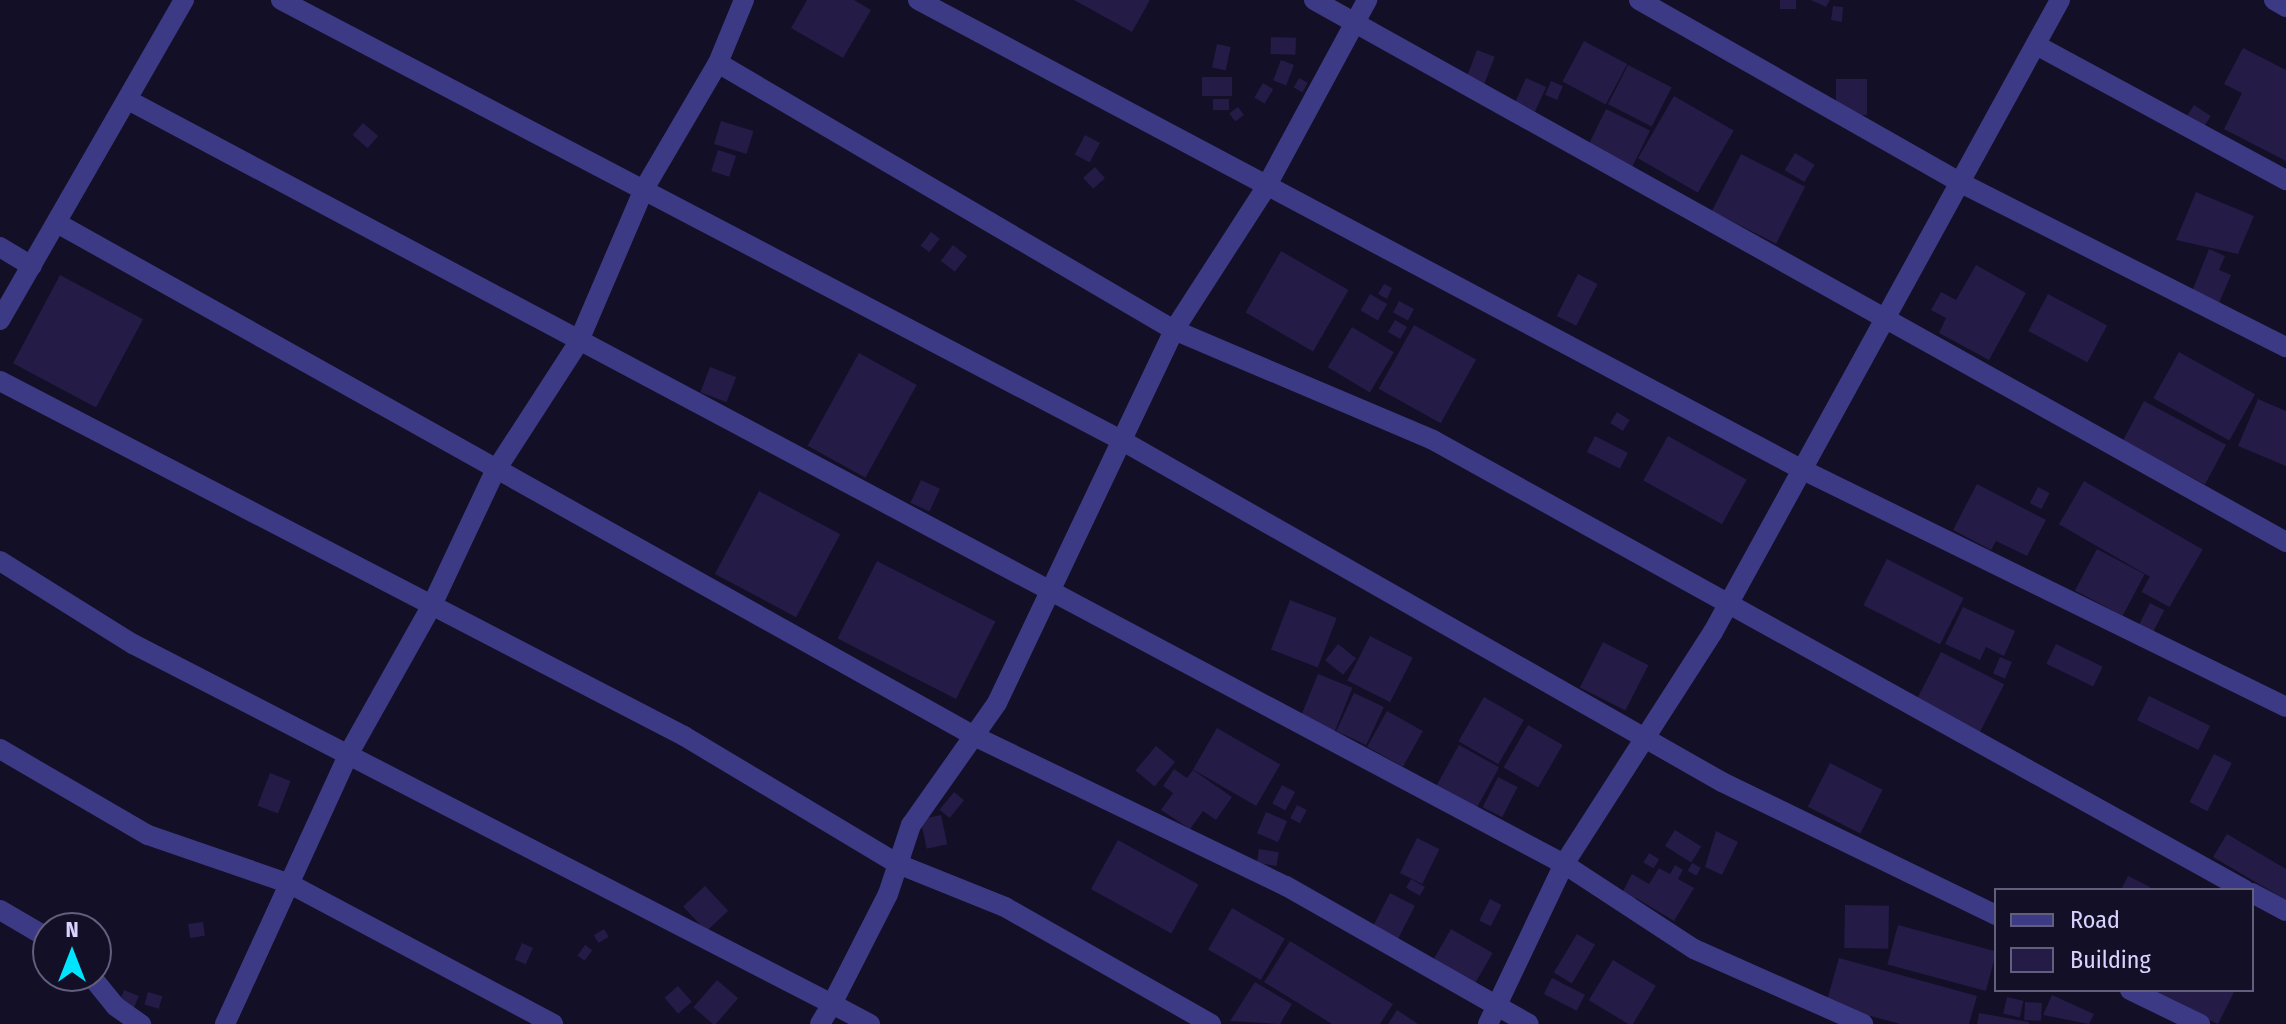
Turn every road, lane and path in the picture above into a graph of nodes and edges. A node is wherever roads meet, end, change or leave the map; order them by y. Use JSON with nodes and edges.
{"nodes":[{"id":1,"x":184,"y":0,"type":"edge"},
{"id":2,"x":281,"y":0,"type":"edge"},
{"id":3,"x":744,"y":0,"type":"edge"},
{"id":4,"x":918,"y":0,"type":"edge"},
{"id":5,"x":1314,"y":0,"type":"edge"},
{"id":6,"x":1367,"y":0,"type":"edge"},
{"id":7,"x":1639,"y":0,"type":"edge"},
{"id":8,"x":2060,"y":0,"type":"edge"},
{"id":9,"x":2274,"y":0,"type":"edge"},
{"id":10,"x":2286,"y":7,"type":"edge"},
{"id":11,"x":1355,"y":19,"type":"junction"},
{"id":12,"x":2038,"y":46,"type":"junction"},
{"id":13,"x":718,"y":63,"type":"junction"},
{"id":14,"x":130,"y":101,"type":"junction"},
{"id":15,"x":2286,"y":180,"type":"edge"},
{"id":16,"x":1963,"y":184,"type":"junction"},
{"id":17,"x":1266,"y":187,"type":"junction"},
{"id":18,"x":644,"y":189,"type":"junction"},
{"id":19,"x":57,"y":223,"type":"junction"},
{"id":20,"x":0,"y":247,"type":"edge"},
{"id":21,"x":32,"y":266,"type":"junction"},
{"id":22,"x":0,"y":320,"type":"edge"},
{"id":23,"x":1885,"y":320,"type":"junction"},
{"id":24,"x":1174,"y":330,"type":"junction"},
{"id":25,"x":578,"y":343,"type":"junction"},
{"id":26,"x":2286,"y":347,"type":"edge"},
{"id":27,"x":0,"y":381,"type":"edge"},
{"id":28,"x":1121,"y":440,"type":"junction"},
{"id":29,"x":1799,"y":468,"type":"junction"},
{"id":30,"x":494,"y":473,"type":"junction"},
{"id":31,"x":2286,"y":542,"type":"edge"},
{"id":32,"x":0,"y":561,"type":"edge"},
{"id":33,"x":1047,"y":595,"type":"junction"},
{"id":34,"x":1730,"y":601,"type":"junction"},
{"id":35,"x":432,"y":605,"type":"junction"},
{"id":36,"x":2286,"y":707,"type":"edge"},
{"id":37,"x":1646,"y":736,"type":"junction"},
{"id":38,"x":976,"y":737,"type":"junction"},
{"id":39,"x":0,"y":749,"type":"edge"},
{"id":40,"x":349,"y":753,"type":"junction"},
{"id":41,"x":898,"y":864,"type":"junction"},
{"id":42,"x":1564,"y":864,"type":"junction"},
{"id":43,"x":290,"y":884,"type":"junction"},
{"id":44,"x":2241,"y":888,"type":"edge"},
{"id":45,"x":2254,"y":894,"type":"edge"},
{"id":46,"x":0,"y":910,"type":"edge"},
{"id":47,"x":2286,"y":911,"type":"edge"},
{"id":48,"x":1994,"y":914,"type":"edge"},
{"id":49,"x":32,"y":929,"type":"edge"},
{"id":50,"x":104,"y":992,"type":"edge"},
{"id":51,"x":2134,"y":992,"type":"edge"},
{"id":52,"x":832,"y":1004,"type":"junction"},
{"id":53,"x":1497,"y":1004,"type":"junction"},
{"id":54,"x":141,"y":1024,"type":"edge"},
{"id":55,"x":225,"y":1024,"type":"edge"},
{"id":56,"x":553,"y":1024,"type":"edge"},
{"id":57,"x":820,"y":1024,"type":"edge"},
{"id":58,"x":870,"y":1024,"type":"edge"},
{"id":59,"x":1211,"y":1024,"type":"edge"},
{"id":60,"x":1488,"y":1024,"type":"edge"},
{"id":61,"x":1529,"y":1024,"type":"edge"},
{"id":62,"x":1863,"y":1024,"type":"edge"},
{"id":63,"x":2200,"y":1024,"type":"edge"}],
"edges":[{"from":1,"to":14,"type":"street"},
{"from":2,"to":18,"type":"street"},
{"from":3,"to":13,"type":"street"},
{"from":4,"to":17,"type":"street"},
{"from":5,"to":11,"type":"street"},
{"from":6,"to":11,"type":"street"},
{"from":7,"to":16,"type":"street"},
{"from":8,"to":12,"type":"street"},
{"from":9,"to":10,"type":"street"},
{"from":11,"to":17,"type":"street"},
{"from":11,"to":23,"type":"street"},
{"from":12,"to":15,"type":"street"},
{"from":12,"to":16,"type":"street"},
{"from":13,"to":18,"type":"street"},
{"from":13,"to":24,"type":"street"},
{"from":14,"to":19,"type":"street"},
{"from":14,"to":25,"type":"street"},
{"from":16,"to":23,"type":"street"},
{"from":16,"to":26,"type":"street"},
{"from":17,"to":24,"type":"street"},
{"from":17,"to":29,"type":"street"},
{"from":18,"to":25,"type":"street"},
{"from":18,"to":28,"type":"street"},
{"from":19,"to":21,"type":"street"},
{"from":19,"to":30,"type":"street"},
{"from":20,"to":21,"type":"street"},
{"from":21,"to":22,"type":"street"},
{"from":23,"to":29,"type":"street"},
{"from":23,"to":31,"type":"street"},
{"from":24,"to":28,"type":"street"},
{"from":24,"to":34,"type":"street"},
{"from":25,"to":30,"type":"street"},
{"from":25,"to":33,"type":"street"},
{"from":27,"to":35,"type":"street"},
{"from":28,"to":33,"type":"street"},
{"from":28,"to":37,"type":"street"},
{"from":29,"to":34,"type":"street"},
{"from":29,"to":36,"type":"street"},
{"from":30,"to":35,"type":"street"},
{"from":30,"to":38,"type":"street"},
{"from":32,"to":40,"type":"street"},
{"from":33,"to":38,"type":"street"},
{"from":33,"to":42,"type":"street"},
{"from":34,"to":37,"type":"street"},
{"from":34,"to":44,"type":"street"},
{"from":35,"to":40,"type":"street"},
{"from":35,"to":41,"type":"street"},
{"from":37,"to":42,"type":"street"},
{"from":37,"to":48,"type":"street"},
{"from":38,"to":41,"type":"street"},
{"from":38,"to":53,"type":"street"},
{"from":39,"to":43,"type":"street"},
{"from":40,"to":43,"type":"street"},
{"from":40,"to":52,"type":"street"},
{"from":41,"to":52,"type":"street"},
{"from":41,"to":59,"type":"street"},
{"from":42,"to":53,"type":"street"},
{"from":42,"to":62,"type":"street"},
{"from":43,"to":55,"type":"street"},
{"from":43,"to":56,"type":"street"},
{"from":45,"to":47,"type":"street"},
{"from":46,"to":49,"type":"street"},
{"from":50,"to":54,"type":"street"},
{"from":51,"to":63,"type":"street"},
{"from":52,"to":57,"type":"street"},
{"from":52,"to":58,"type":"street"},
{"from":53,"to":60,"type":"street"},
{"from":53,"to":61,"type":"street"}]}
